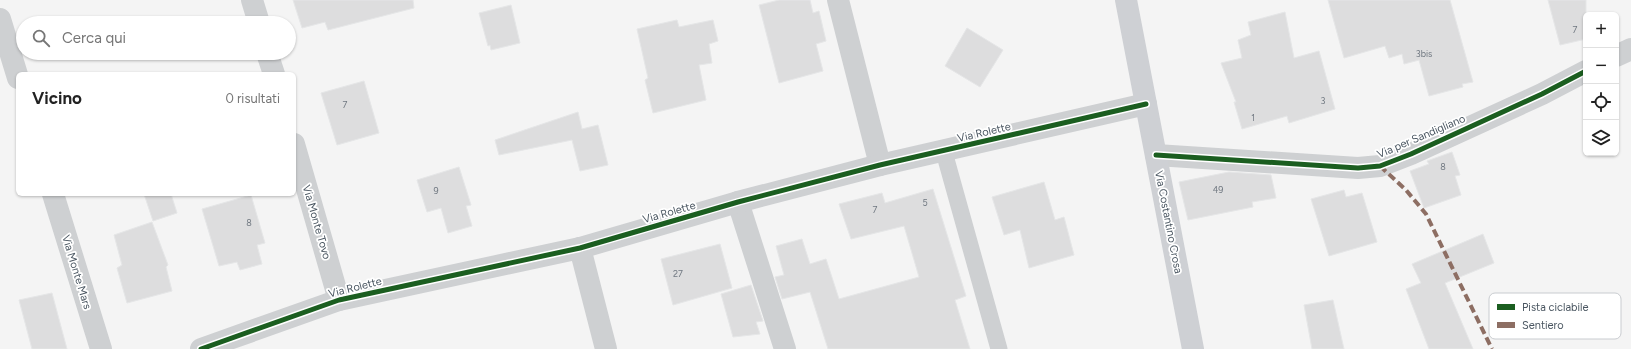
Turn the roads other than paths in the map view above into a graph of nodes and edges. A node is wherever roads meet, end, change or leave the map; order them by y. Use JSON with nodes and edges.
{"nodes":[{"id":1,"x":252,"y":0,"type":"edge"},
{"id":2,"x":838,"y":0,"type":"edge"},
{"id":3,"x":1126,"y":0,"type":"edge"},
{"id":4,"x":257,"y":16,"type":"edge"},
{"id":5,"x":0,"y":19,"type":"edge"},
{"id":6,"x":1631,"y":48,"type":"edge"},
{"id":7,"x":1619,"y":54,"type":"edge"},
{"id":8,"x":269,"y":60,"type":"edge"},
{"id":9,"x":16,"y":72,"type":"edge"},
{"id":10,"x":273,"y":72,"type":"edge"},
{"id":11,"x":1583,"y":73,"type":"edge"},
{"id":12,"x":1146,"y":104,"type":"junction"},
{"id":13,"x":296,"y":151,"type":"edge"},
{"id":14,"x":944,"y":152,"type":"junction"},
{"id":15,"x":1156,"y":156,"type":"junction"},
{"id":16,"x":880,"y":165,"type":"junction"},
{"id":17,"x":54,"y":196,"type":"edge"},
{"id":18,"x":738,"y":202,"type":"junction"},
{"id":19,"x":580,"y":248,"type":"junction"},
{"id":20,"x":339,"y":300,"type":"junction"},
{"id":21,"x":101,"y":349,"type":"edge"},
{"id":22,"x":201,"y":349,"type":"edge"},
{"id":23,"x":606,"y":349,"type":"edge"},
{"id":24,"x":785,"y":349,"type":"edge"},
{"id":25,"x":999,"y":349,"type":"edge"},
{"id":26,"x":1193,"y":349,"type":"edge"}],
"edges":[{"from":1,"to":4,"type":"street"},
{"from":2,"to":16,"type":"street"},
{"from":3,"to":12,"type":"street","name":"Via Costantino Crosa"},
{"from":5,"to":9,"type":"street"},
{"from":6,"to":7,"type":"street"},
{"from":8,"to":10,"type":"street"},
{"from":11,"to":15,"type":"street","name":"Via per Sandigliano"},
{"from":12,"to":14,"type":"street","name":"Via Rolette"},
{"from":12,"to":15,"type":"street","name":"Via Costantino Crosa"},
{"from":13,"to":20,"type":"street","name":"Via Monte Tovo"},
{"from":14,"to":16,"type":"street","name":"Via Rolette"},
{"from":14,"to":25,"type":"lane"},
{"from":15,"to":26,"type":"street","name":"Via Costantino Crosa"},
{"from":16,"to":18,"type":"street","name":"Via Rolette"},
{"from":17,"to":21,"type":"street","name":"Via Monte Mars"},
{"from":18,"to":19,"type":"street","name":"Via Rolette"},
{"from":18,"to":24,"type":"street"},
{"from":19,"to":20,"type":"street","name":"Via Rolette"},
{"from":19,"to":23,"type":"street"},
{"from":20,"to":22,"type":"street","name":"Via Rolette"}]}
